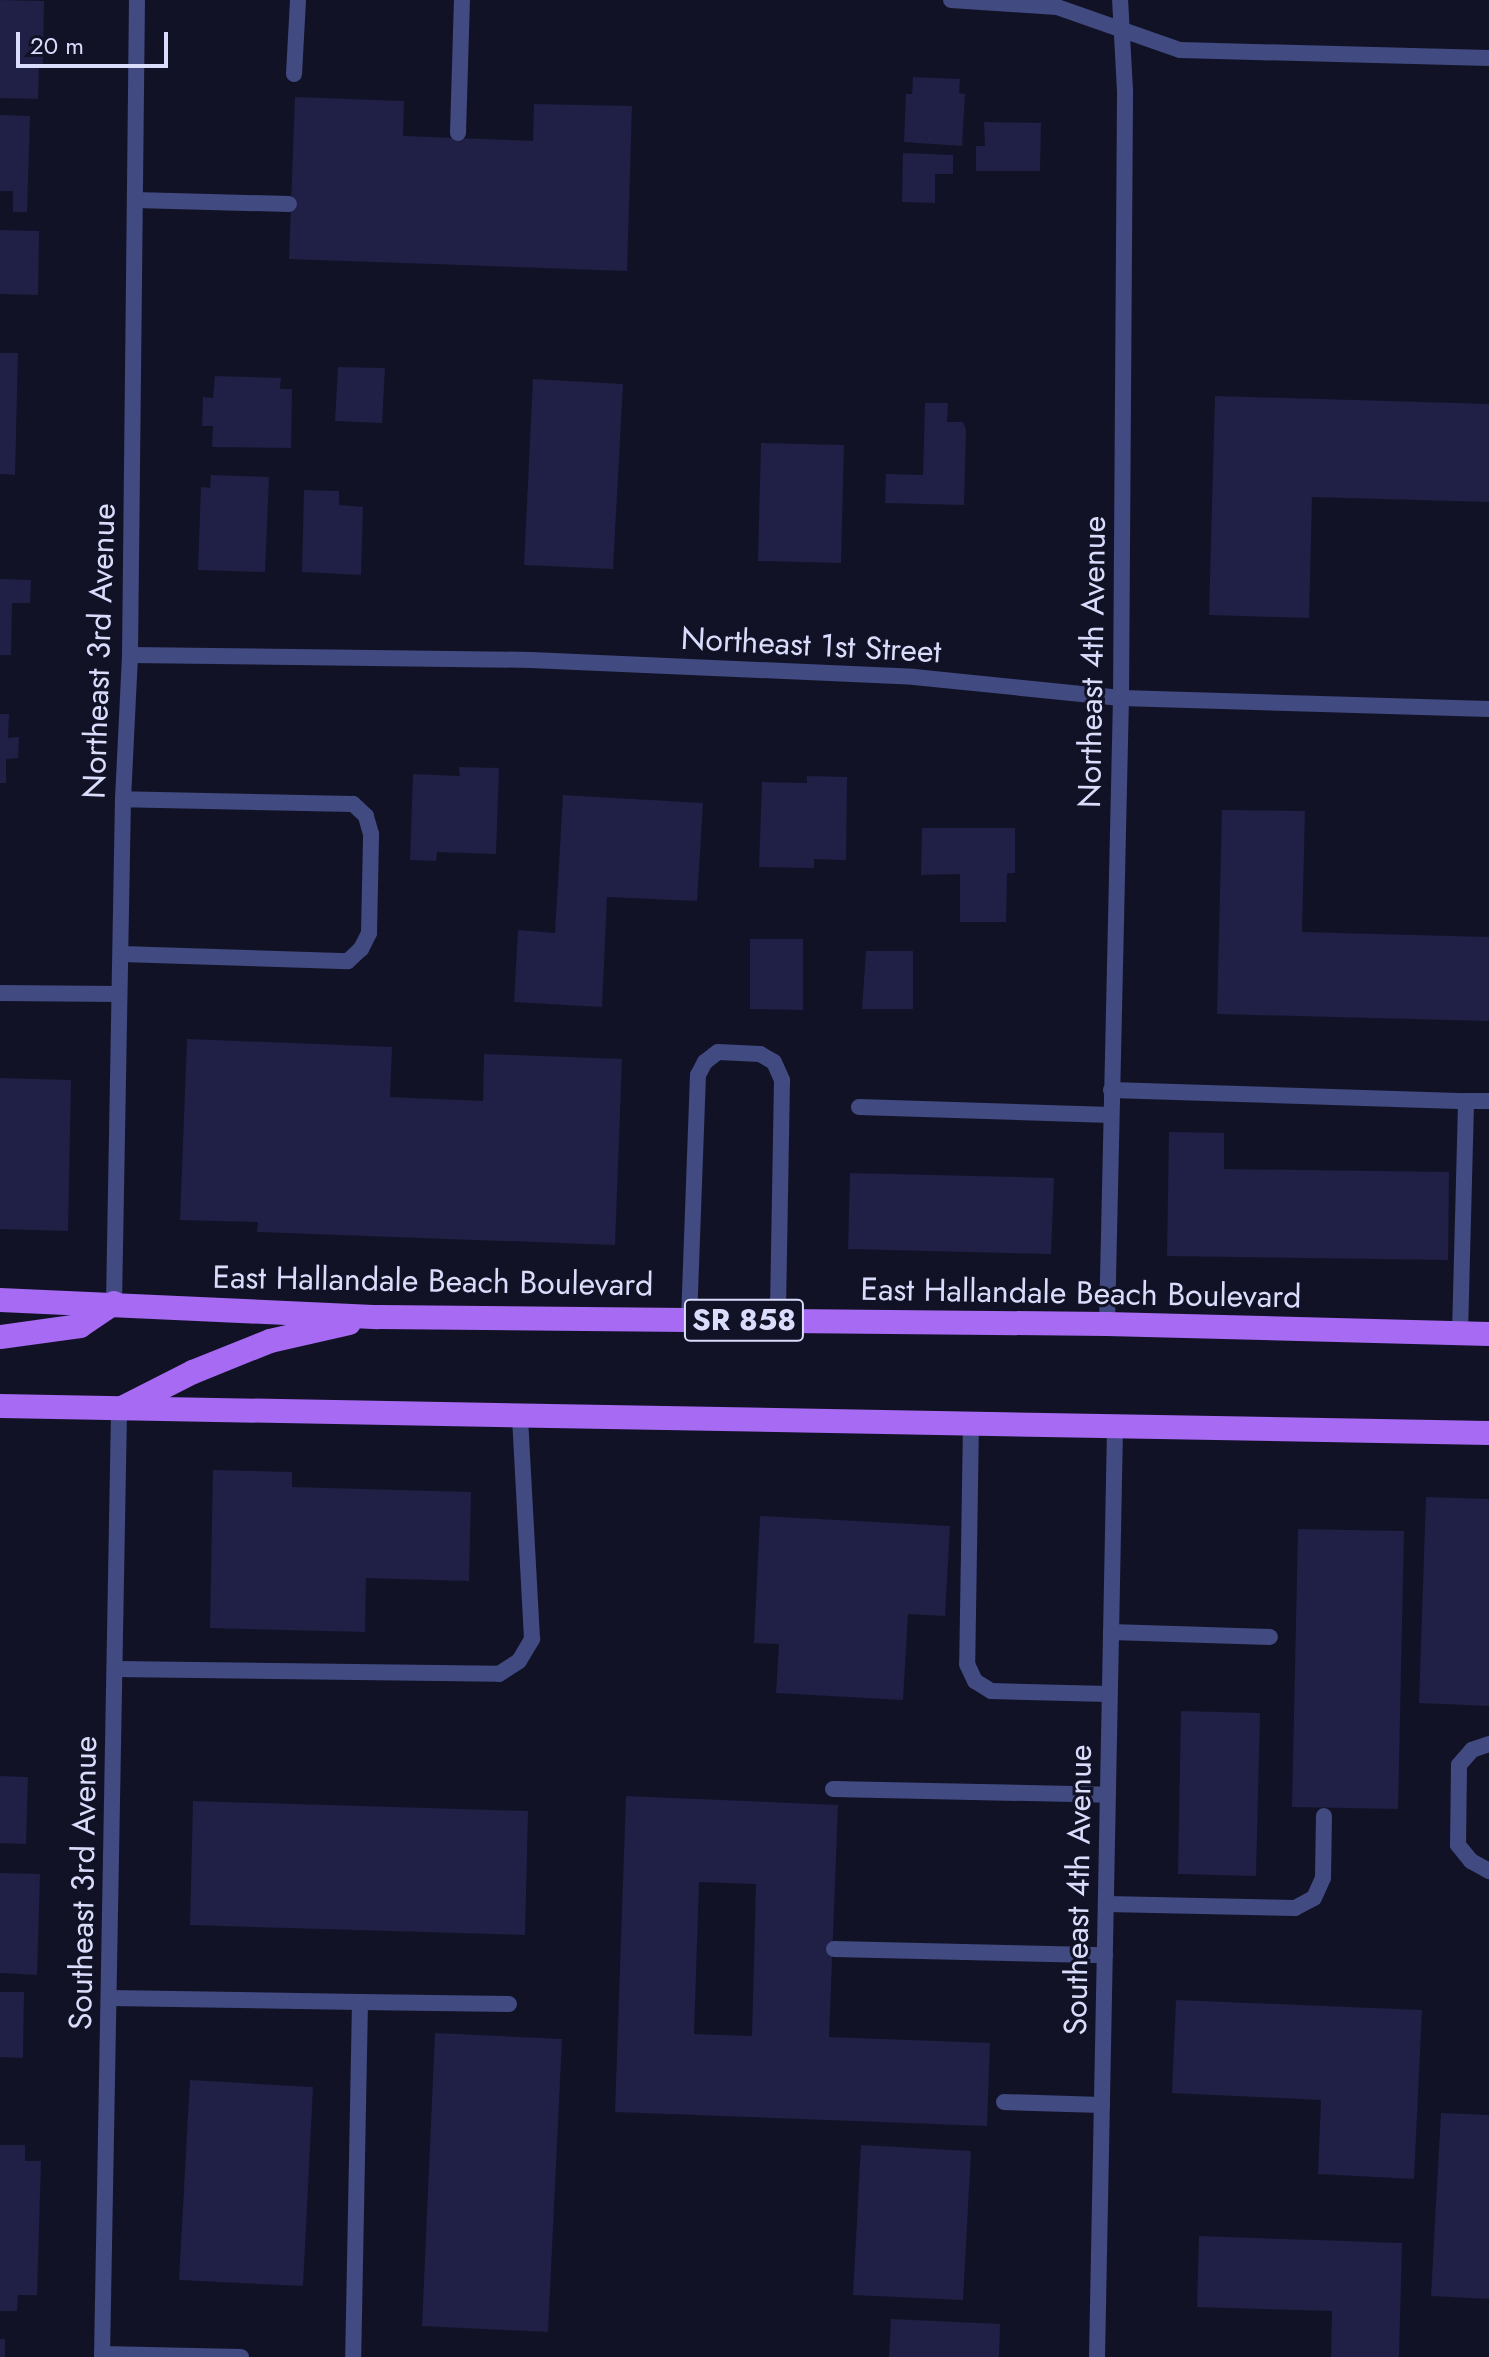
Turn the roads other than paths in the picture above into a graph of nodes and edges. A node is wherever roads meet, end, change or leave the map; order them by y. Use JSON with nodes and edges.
{"nodes":[{"id":1,"x":137,"y":0,"type":"edge"},
{"id":2,"x":298,"y":0,"type":"edge"},
{"id":3,"x":462,"y":0,"type":"edge"},
{"id":4,"x":951,"y":0,"type":"edge"},
{"id":5,"x":1120,"y":0,"type":"edge"},
{"id":6,"x":1121,"y":27,"type":"junction"},
{"id":7,"x":1489,"y":58,"type":"edge"},
{"id":8,"x":294,"y":74,"type":"dead end"},
{"id":9,"x":458,"y":133,"type":"dead end"},
{"id":10,"x":135,"y":200,"type":"junction"},
{"id":11,"x":289,"y":204,"type":"dead end"},
{"id":12,"x":130,"y":655,"type":"junction"},
{"id":13,"x":1121,"y":698,"type":"junction"},
{"id":14,"x":1489,"y":709,"type":"edge"},
{"id":15,"x":123,"y":799,"type":"junction"},
{"id":16,"x":121,"y":954,"type":"junction"},
{"id":17,"x":0,"y":993,"type":"edge"},
{"id":18,"x":119,"y":994,"type":"junction"},
{"id":19,"x":1111,"y":1090,"type":"junction"},
{"id":20,"x":1466,"y":1101,"type":"junction"},
{"id":21,"x":1489,"y":1101,"type":"edge"},
{"id":22,"x":859,"y":1107,"type":"dead end"},
{"id":23,"x":1111,"y":1115,"type":"junction"},
{"id":24,"x":0,"y":1300,"type":"edge"},
{"id":25,"x":114,"y":1303,"type":"junction"},
{"id":26,"x":379,"y":1317,"type":"junction"},
{"id":27,"x":689,"y":1320,"type":"junction"},
{"id":28,"x":778,"y":1321,"type":"junction"},
{"id":29,"x":1107,"y":1324,"type":"junction"},
{"id":30,"x":1460,"y":1333,"type":"junction"},
{"id":31,"x":1489,"y":1334,"type":"edge"},
{"id":32,"x":0,"y":1337,"type":"edge"},
{"id":33,"x":0,"y":1406,"type":"edge"},
{"id":34,"x":119,"y":1409,"type":"junction"},
{"id":35,"x":520,"y":1414,"type":"junction"},
{"id":36,"x":971,"y":1422,"type":"junction"},
{"id":37,"x":1115,"y":1424,"type":"junction"},
{"id":38,"x":1489,"y":1433,"type":"edge"},
{"id":39,"x":1111,"y":1632,"type":"junction"},
{"id":40,"x":1270,"y":1637,"type":"dead end"},
{"id":41,"x":115,"y":1669,"type":"junction"},
{"id":42,"x":1109,"y":1694,"type":"junction"},
{"id":43,"x":1489,"y":1744,"type":"edge"},
{"id":44,"x":833,"y":1789,"type":"dead end"},
{"id":45,"x":1108,"y":1795,"type":"junction"},
{"id":46,"x":1324,"y":1816,"type":"dead end"},
{"id":47,"x":1489,"y":1871,"type":"edge"},
{"id":48,"x":1106,"y":1904,"type":"junction"},
{"id":49,"x":834,"y":1949,"type":"dead end"},
{"id":50,"x":1105,"y":1955,"type":"junction"},
{"id":51,"x":109,"y":1998,"type":"junction"},
{"id":52,"x":360,"y":2002,"type":"junction"},
{"id":53,"x":509,"y":2004,"type":"dead end"},
{"id":54,"x":1004,"y":2102,"type":"dead end"},
{"id":55,"x":1102,"y":2105,"type":"junction"},
{"id":56,"x":102,"y":2356,"type":"edge"},
{"id":57,"x":241,"y":2357,"type":"edge"},
{"id":58,"x":353,"y":2357,"type":"edge"},
{"id":59,"x":1097,"y":2357,"type":"edge"}],
"edges":[{"from":1,"to":10,"type":"street","name":"Northeast 3rd Avenue"},
{"from":2,"to":8,"type":"street"},
{"from":3,"to":9,"type":"street"},
{"from":4,"to":6,"type":"street"},
{"from":5,"to":6,"type":"street","name":"Northeast 4th Avenue"},
{"from":6,"to":7,"type":"street"},
{"from":6,"to":13,"type":"street","name":"Northeast 4th Avenue"},
{"from":10,"to":11,"type":"street"},
{"from":10,"to":12,"type":"street","name":"Northeast 3rd Avenue"},
{"from":12,"to":13,"type":"street","name":"Northeast 1st Street"},
{"from":12,"to":15,"type":"street","name":"Northeast 3rd Avenue"},
{"from":13,"to":14,"type":"street","name":"Northeast 1st Street"},
{"from":13,"to":19,"type":"street","name":"Northeast 4th Avenue"},
{"from":15,"to":16,"type":"street","name":"Northeast 3rd Avenue"},
{"from":15,"to":16,"type":"street"},
{"from":16,"to":18,"type":"street","name":"Northeast 3rd Avenue"},
{"from":17,"to":18,"type":"street"},
{"from":18,"to":25,"type":"street","name":"Northeast 3rd Avenue"},
{"from":19,"to":20,"type":"street"},
{"from":19,"to":23,"type":"street","name":"Northeast 4th Avenue"},
{"from":20,"to":21,"type":"street"},
{"from":20,"to":30,"type":"street"},
{"from":22,"to":23,"type":"street"},
{"from":23,"to":29,"type":"street","name":"Northeast 4th Avenue"},
{"from":24,"to":25,"type":"main road","name":"East Hallandale Beach Boulevard","number":"SR 858"},
{"from":25,"to":26,"type":"main road","name":"East Hallandale Beach Boulevard","number":"SR 858"},
{"from":25,"to":32,"type":"main road"},
{"from":26,"to":27,"type":"main road","name":"East Hallandale Beach Boulevard","number":"SR 858"},
{"from":26,"to":34,"type":"main road"},
{"from":27,"to":28,"type":"main road","name":"East Hallandale Beach Boulevard","number":"SR 858"},
{"from":27,"to":28,"type":"street"},
{"from":28,"to":29,"type":"main road","name":"East Hallandale Beach Boulevard","number":"SR 858"},
{"from":29,"to":30,"type":"main road","name":"East Hallandale Beach Boulevard","number":"SR 858"},
{"from":30,"to":31,"type":"main road","name":"East Hallandale Beach Boulevard","number":"SR 858"},
{"from":33,"to":34,"type":"main road"},
{"from":34,"to":35,"type":"main road"},
{"from":34,"to":41,"type":"street","name":"Southeast 3rd Avenue"},
{"from":35,"to":36,"type":"main road"},
{"from":35,"to":41,"type":"street"},
{"from":36,"to":37,"type":"main road"},
{"from":36,"to":42,"type":"street"},
{"from":37,"to":38,"type":"main road"},
{"from":37,"to":39,"type":"street","name":"Southeast 4th Avenue"},
{"from":39,"to":40,"type":"street"},
{"from":39,"to":42,"type":"street","name":"Southeast 4th Avenue"},
{"from":41,"to":51,"type":"street","name":"Southeast 3rd Avenue"},
{"from":42,"to":45,"type":"street","name":"Southeast 4th Avenue"},
{"from":43,"to":47,"type":"street"},
{"from":44,"to":45,"type":"street"},
{"from":45,"to":48,"type":"street","name":"Southeast 4th Avenue"},
{"from":46,"to":48,"type":"street"},
{"from":48,"to":50,"type":"street","name":"Southeast 4th Avenue"},
{"from":49,"to":50,"type":"street"},
{"from":50,"to":55,"type":"street","name":"Southeast 4th Avenue"},
{"from":51,"to":52,"type":"street"},
{"from":51,"to":56,"type":"street","name":"Southeast 3rd Avenue"},
{"from":52,"to":53,"type":"street"},
{"from":52,"to":58,"type":"street"},
{"from":54,"to":55,"type":"street"},
{"from":55,"to":59,"type":"street","name":"Southeast 4th Avenue"},
{"from":56,"to":57,"type":"street"}]}
